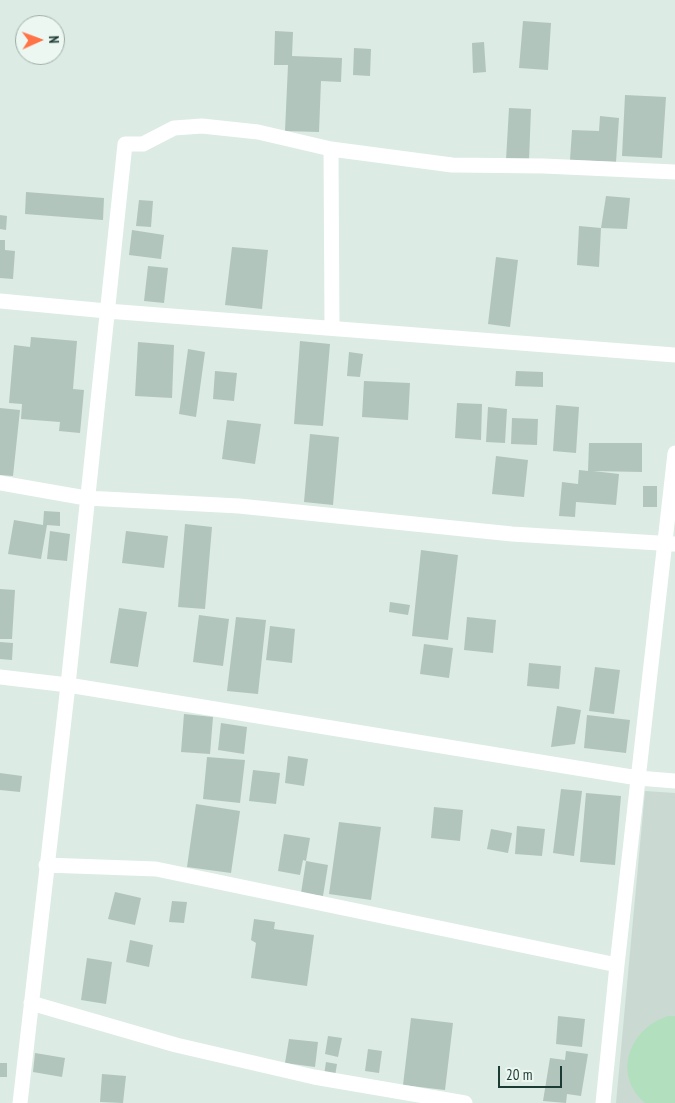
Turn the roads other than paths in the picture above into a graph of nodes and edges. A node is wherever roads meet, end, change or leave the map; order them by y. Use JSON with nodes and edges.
{"nodes":[{"id":1,"x":331,"y":149,"type":"junction"},
{"id":2,"x":675,"y":172,"type":"edge"},
{"id":3,"x":0,"y":301,"type":"edge"},
{"id":4,"x":107,"y":311,"type":"junction"},
{"id":5,"x":332,"y":328,"type":"junction"},
{"id":6,"x":675,"y":355,"type":"edge"},
{"id":7,"x":675,"y":454,"type":"edge"},
{"id":8,"x":0,"y":483,"type":"edge"},
{"id":9,"x":86,"y":498,"type":"junction"},
{"id":10,"x":670,"y":544,"type":"edge"},
{"id":11,"x":0,"y":677,"type":"edge"},
{"id":12,"x":68,"y":685,"type":"junction"},
{"id":13,"x":638,"y":778,"type":"junction"},
{"id":14,"x":675,"y":781,"type":"edge"},
{"id":15,"x":46,"y":865,"type":"junction"},
{"id":16,"x":617,"y":965,"type":"junction"},
{"id":17,"x":30,"y":1004,"type":"junction"},
{"id":18,"x":20,"y":1103,"type":"edge"},
{"id":19,"x":465,"y":1103,"type":"edge"},
{"id":20,"x":603,"y":1103,"type":"edge"}],
"edges":[{"from":1,"to":2,"type":"street"},
{"from":1,"to":4,"type":"street"},
{"from":1,"to":5,"type":"street"},
{"from":3,"to":4,"type":"street"},
{"from":4,"to":5,"type":"street"},
{"from":4,"to":9,"type":"street"},
{"from":5,"to":6,"type":"street"},
{"from":7,"to":10,"type":"street"},
{"from":8,"to":9,"type":"street"},
{"from":9,"to":10,"type":"street"},
{"from":9,"to":12,"type":"street"},
{"from":10,"to":13,"type":"street"},
{"from":11,"to":12,"type":"street"},
{"from":12,"to":13,"type":"street"},
{"from":12,"to":15,"type":"street"},
{"from":13,"to":14,"type":"street"},
{"from":13,"to":16,"type":"street"},
{"from":15,"to":16,"type":"street"},
{"from":15,"to":17,"type":"street"},
{"from":16,"to":20,"type":"street"},
{"from":17,"to":18,"type":"street"},
{"from":17,"to":19,"type":"street"}]}
